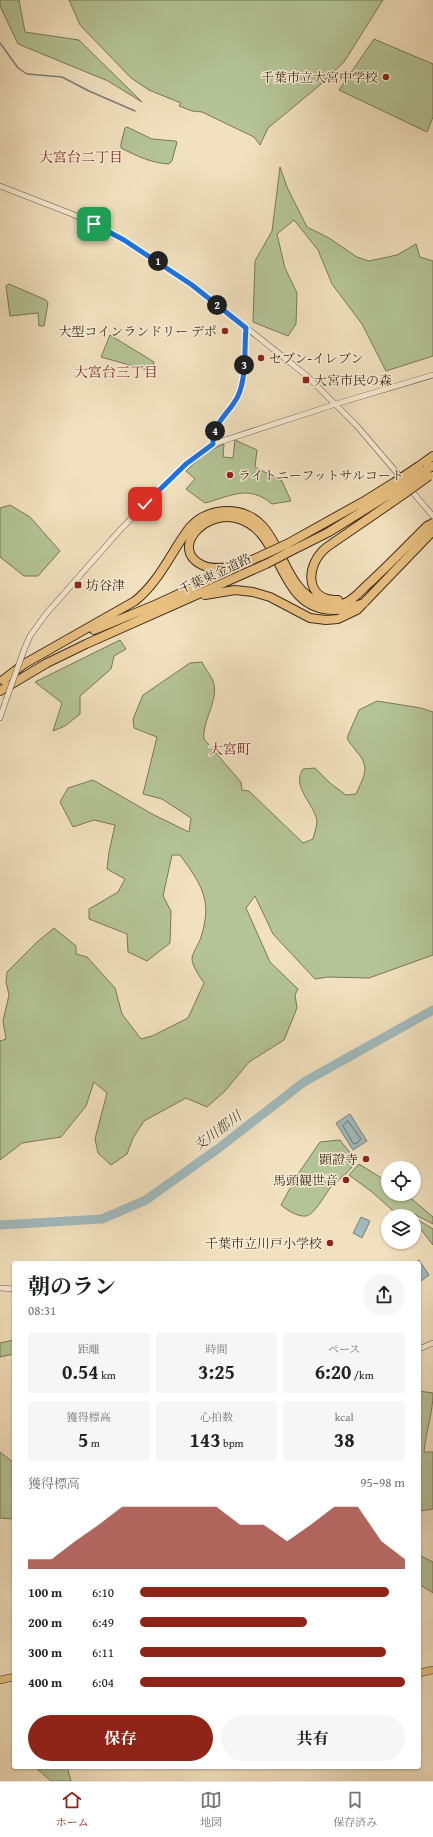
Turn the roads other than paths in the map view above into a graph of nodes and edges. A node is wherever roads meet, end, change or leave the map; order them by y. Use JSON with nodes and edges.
{"nodes":[{"id":1,"x":0,"y":186,"type":"edge"},
{"id":2,"x":246,"y":328,"type":"junction"},
{"id":3,"x":433,"y":375,"type":"edge"},
{"id":4,"x":336,"y":404,"type":"junction"},
{"id":5,"x":213,"y":444,"type":"junction"},
{"id":6,"x":433,"y":456,"type":"edge"},
{"id":7,"x":433,"y":466,"type":"edge"},
{"id":8,"x":427,"y":471,"type":"edge"},
{"id":9,"x":399,"y":488,"type":"junction"},
{"id":10,"x":433,"y":516,"type":"edge"},
{"id":11,"x":433,"y":523,"type":"edge"},
{"id":12,"x":433,"y":531,"type":"edge"},
{"id":13,"x":238,"y":567,"type":"junction"},
{"id":14,"x":200,"y":594,"type":"junction"},
{"id":15,"x":354,"y":596,"type":"junction"},
{"id":16,"x":364,"y":603,"type":"junction"},
{"id":17,"x":130,"y":610,"type":"junction"},
{"id":18,"x":1,"y":681,"type":"edge"},
{"id":19,"x":0,"y":691,"type":"edge"},
{"id":20,"x":0,"y":718,"type":"edge"},
{"id":21,"x":0,"y":1288,"type":"edge"},
{"id":22,"x":12,"y":1289,"type":"edge"},
{"id":23,"x":433,"y":1343,"type":"edge"},
{"id":24,"x":421,"y":1348,"type":"edge"},
{"id":25,"x":433,"y":1670,"type":"edge"},
{"id":26,"x":421,"y":1673,"type":"edge"},
{"id":27,"x":12,"y":1677,"type":"edge"},
{"id":28,"x":0,"y":1680,"type":"edge"}],
"edges":[{"from":1,"to":2,"type":"street"},
{"from":2,"to":4,"type":"street"},
{"from":2,"to":5,"type":"street"},
{"from":3,"to":4,"type":"street"},
{"from":4,"to":5,"type":"street"},
{"from":4,"to":10,"type":"street"},
{"from":5,"to":20,"type":"street","bridge":true},
{"from":6,"to":8,"type":"highway","name":"千葉東金道路"},
{"from":7,"to":8,"type":"highway","name":"千葉東金道路"},
{"from":8,"to":9,"type":"highway","bridge":true},
{"from":8,"to":9,"type":"highway","name":"千葉東金道路","bridge":true},
{"from":9,"to":13,"type":"highway","name":"千葉東金道路","bridge":true},
{"from":9,"to":14,"type":"highway","name":"千葉東金道路","bridge":true},
{"from":9,"to":15,"type":"highway"},
{"from":11,"to":15,"type":"highway"},
{"from":12,"to":16,"type":"highway"},
{"from":13,"to":16,"type":"highway"},
{"from":13,"to":17,"type":"highway","name":"千葉東金道路"},
{"from":14,"to":16,"type":"highway"},
{"from":14,"to":19,"type":"highway","name":"千葉東金道路"},
{"from":15,"to":17,"type":"highway"},
{"from":17,"to":18,"type":"highway"},
{"from":21,"to":22,"type":"street"},
{"from":23,"to":24,"type":"street"},
{"from":25,"to":26,"type":"main road"},
{"from":27,"to":28,"type":"main road"}]}
